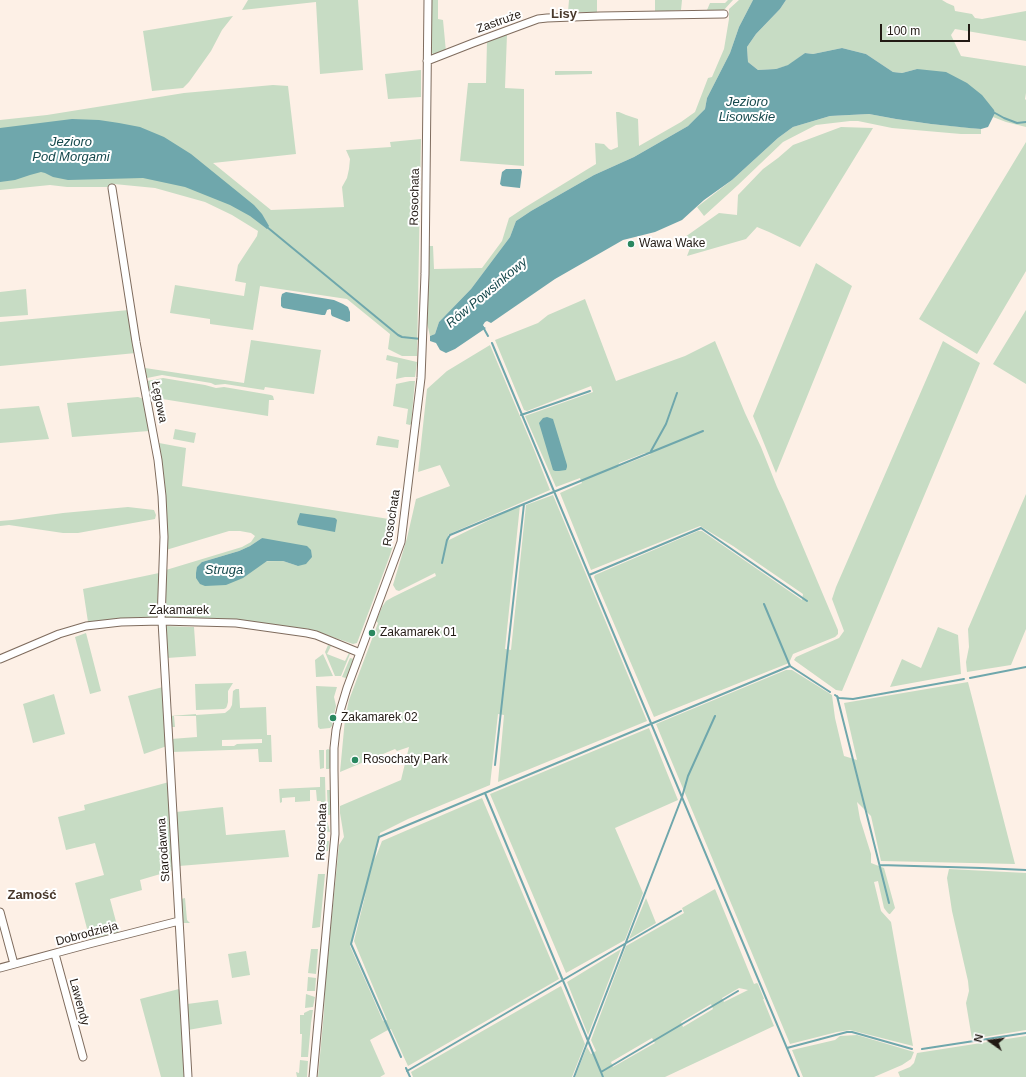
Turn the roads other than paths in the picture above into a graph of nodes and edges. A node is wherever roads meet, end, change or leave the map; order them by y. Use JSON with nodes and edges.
{"nodes":[{"id":1,"x":428,"y":0,"type":"edge"},
{"id":2,"x":724,"y":14,"type":"dead end"},
{"id":3,"x":428,"y":61,"type":"junction"},
{"id":4,"x":112,"y":188,"type":"dead end"},
{"id":5,"x":161,"y":621,"type":"junction"},
{"id":6,"x":360,"y":653,"type":"junction"},
{"id":7,"x":0,"y":659,"type":"edge"},
{"id":8,"x":0,"y":912,"type":"edge"},
{"id":9,"x":179,"y":921,"type":"junction"},
{"id":10,"x":55,"y":954,"type":"junction"},
{"id":11,"x":14,"y":964,"type":"junction"},
{"id":12,"x":0,"y":968,"type":"edge"},
{"id":13,"x":83,"y":1057,"type":"dead end"},
{"id":14,"x":188,"y":1077,"type":"edge"},
{"id":15,"x":313,"y":1077,"type":"edge"}],
"edges":[{"from":1,"to":3,"type":"street","name":"Rosochata"},
{"from":2,"to":3,"type":"street","name":"Zastruże"},
{"from":3,"to":6,"type":"street","name":"Rosochata"},
{"from":4,"to":5,"type":"street","name":"Łęgowa"},
{"from":5,"to":6,"type":"street","name":"Zakamarek"},
{"from":5,"to":7,"type":"street","name":"Zakamarek"},
{"from":5,"to":9,"type":"street","name":"Starodawna"},
{"from":6,"to":15,"type":"street","name":"Rosochata"},
{"from":8,"to":11,"type":"street"},
{"from":9,"to":10,"type":"street","name":"Dobrodzieja"},
{"from":9,"to":14,"type":"street","name":"Starodawna"},
{"from":10,"to":11,"type":"street","name":"Dobrodzieja"},
{"from":10,"to":13,"type":"street","name":"Lawendy"},
{"from":11,"to":12,"type":"street","name":"Dobrodzieja"}]}
